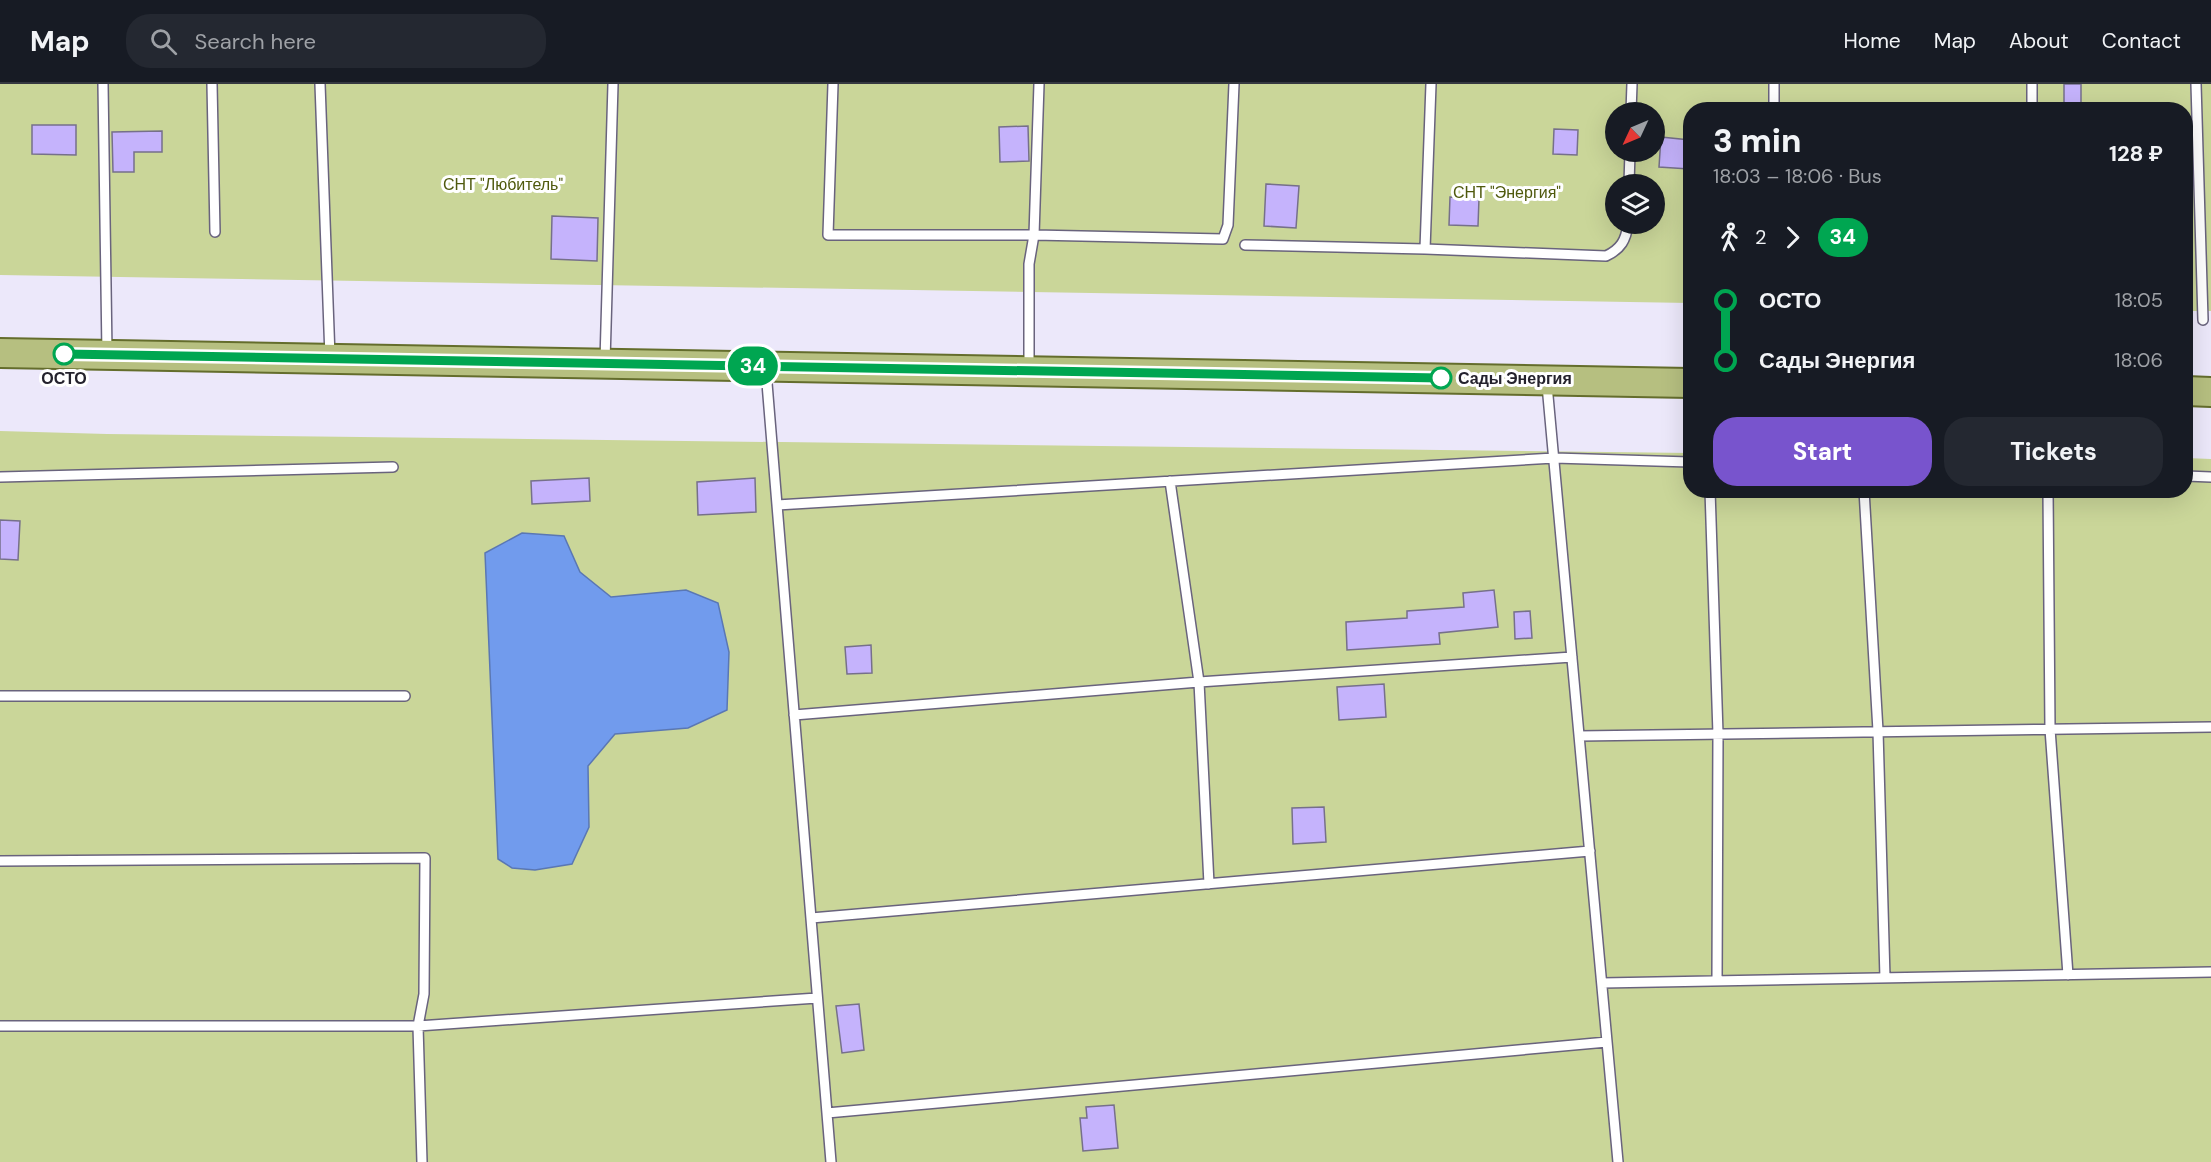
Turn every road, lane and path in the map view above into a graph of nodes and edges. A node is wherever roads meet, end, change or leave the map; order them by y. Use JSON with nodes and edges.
{"nodes":[{"id":1,"x":103,"y":84,"type":"edge"},
{"id":2,"x":212,"y":84,"type":"edge"},
{"id":3,"x":321,"y":84,"type":"edge"},
{"id":4,"x":613,"y":84,"type":"edge"},
{"id":5,"x":833,"y":84,"type":"edge"},
{"id":6,"x":1039,"y":84,"type":"edge"},
{"id":7,"x":1234,"y":84,"type":"edge"},
{"id":8,"x":1431,"y":84,"type":"edge"},
{"id":9,"x":1632,"y":84,"type":"edge"},
{"id":10,"x":1774,"y":84,"type":"edge"},
{"id":11,"x":2032,"y":84,"type":"edge"},
{"id":12,"x":2196,"y":84,"type":"edge"},
{"id":13,"x":1631,"y":102,"type":"edge"},
{"id":14,"x":1774,"y":102,"type":"edge"},
{"id":15,"x":2032,"y":102,"type":"edge"},
{"id":16,"x":215,"y":232,"type":"dead end"},
{"id":17,"x":1626,"y":234,"type":"edge"},
{"id":18,"x":1034,"y":235,"type":"junction"},
{"id":19,"x":1245,"y":245,"type":"dead end"},
{"id":20,"x":1425,"y":249,"type":"junction"},
{"id":21,"x":2203,"y":320,"type":"dead end"},
{"id":22,"x":0,"y":353,"type":"edge"},
{"id":23,"x":107,"y":355,"type":"junction"},
{"id":24,"x":330,"y":359,"type":"junction"},
{"id":25,"x":605,"y":363,"type":"junction"},
{"id":26,"x":765,"y":366,"type":"junction"},
{"id":27,"x":1029,"y":370,"type":"junction"},
{"id":28,"x":1547,"y":380,"type":"junction"},
{"id":29,"x":1683,"y":382,"type":"edge"},
{"id":30,"x":2193,"y":391,"type":"edge"},
{"id":31,"x":2211,"y":392,"type":"edge"},
{"id":32,"x":1554,"y":458,"type":"junction"},
{"id":33,"x":1683,"y":462,"type":"edge"},
{"id":34,"x":393,"y":467,"type":"dead end"},
{"id":35,"x":2193,"y":476,"type":"edge"},
{"id":36,"x":0,"y":477,"type":"edge"},
{"id":37,"x":2211,"y":477,"type":"edge"},
{"id":38,"x":1170,"y":481,"type":"junction"},
{"id":39,"x":1710,"y":498,"type":"edge"},
{"id":40,"x":1864,"y":498,"type":"edge"},
{"id":41,"x":2048,"y":498,"type":"edge"},
{"id":42,"x":777,"y":505,"type":"junction"},
{"id":43,"x":1572,"y":657,"type":"junction"},
{"id":44,"x":1199,"y":682,"type":"junction"},
{"id":45,"x":0,"y":696,"type":"edge"},
{"id":46,"x":405,"y":696,"type":"dead end"},
{"id":47,"x":794,"y":715,"type":"junction"},
{"id":48,"x":2211,"y":727,"type":"edge"},
{"id":49,"x":2050,"y":729,"type":"junction"},
{"id":50,"x":1878,"y":731,"type":"junction"},
{"id":51,"x":1718,"y":734,"type":"junction"},
{"id":52,"x":1579,"y":736,"type":"junction"},
{"id":53,"x":1590,"y":851,"type":"junction"},
{"id":54,"x":0,"y":861,"type":"edge"},
{"id":55,"x":1209,"y":884,"type":"junction"},
{"id":56,"x":811,"y":918,"type":"junction"},
{"id":57,"x":2211,"y":972,"type":"edge"},
{"id":58,"x":2068,"y":975,"type":"junction"},
{"id":59,"x":1885,"y":978,"type":"junction"},
{"id":60,"x":1717,"y":981,"type":"junction"},
{"id":61,"x":1602,"y":983,"type":"junction"},
{"id":62,"x":818,"y":998,"type":"junction"},
{"id":63,"x":0,"y":1026,"type":"edge"},
{"id":64,"x":418,"y":1026,"type":"junction"},
{"id":65,"x":1607,"y":1042,"type":"junction"},
{"id":66,"x":827,"y":1113,"type":"junction"},
{"id":67,"x":422,"y":1162,"type":"edge"},
{"id":68,"x":831,"y":1162,"type":"edge"},
{"id":69,"x":1618,"y":1162,"type":"edge"}],
"edges":[{"from":1,"to":23,"type":"lane"},
{"from":2,"to":16,"type":"lane"},
{"from":3,"to":24,"type":"lane"},
{"from":4,"to":25,"type":"lane"},
{"from":5,"to":18,"type":"lane"},
{"from":6,"to":18,"type":"lane"},
{"from":7,"to":18,"type":"lane"},
{"from":8,"to":20,"type":"lane"},
{"from":9,"to":13,"type":"lane"},
{"from":10,"to":14,"type":"lane"},
{"from":11,"to":15,"type":"lane"},
{"from":12,"to":21,"type":"lane"},
{"from":17,"to":20,"type":"lane"},
{"from":18,"to":27,"type":"lane"},
{"from":19,"to":20,"type":"lane"},
{"from":22,"to":23,"type":"main road"},
{"from":23,"to":24,"type":"main road"},
{"from":24,"to":25,"type":"main road"},
{"from":25,"to":26,"type":"main road"},
{"from":26,"to":27,"type":"main road"},
{"from":26,"to":42,"type":"lane"},
{"from":27,"to":28,"type":"main road"},
{"from":28,"to":29,"type":"main road"},
{"from":28,"to":32,"type":"lane"},
{"from":30,"to":31,"type":"main road"},
{"from":32,"to":33,"type":"lane"},
{"from":32,"to":38,"type":"lane"},
{"from":32,"to":43,"type":"lane"},
{"from":34,"to":36,"type":"lane"},
{"from":35,"to":37,"type":"lane"},
{"from":38,"to":42,"type":"lane"},
{"from":38,"to":44,"type":"lane"},
{"from":39,"to":51,"type":"lane"},
{"from":40,"to":50,"type":"lane"},
{"from":41,"to":49,"type":"lane"},
{"from":42,"to":47,"type":"lane"},
{"from":43,"to":44,"type":"lane"},
{"from":43,"to":52,"type":"lane"},
{"from":44,"to":47,"type":"lane"},
{"from":44,"to":55,"type":"lane"},
{"from":45,"to":46,"type":"lane"},
{"from":47,"to":56,"type":"lane"},
{"from":48,"to":49,"type":"lane"},
{"from":49,"to":50,"type":"lane"},
{"from":49,"to":58,"type":"lane"},
{"from":50,"to":51,"type":"lane"},
{"from":50,"to":59,"type":"lane"},
{"from":51,"to":52,"type":"lane"},
{"from":51,"to":60,"type":"lane"},
{"from":52,"to":53,"type":"lane"},
{"from":53,"to":55,"type":"lane"},
{"from":53,"to":61,"type":"lane"},
{"from":54,"to":64,"type":"lane"},
{"from":55,"to":56,"type":"lane"},
{"from":56,"to":62,"type":"lane"},
{"from":57,"to":58,"type":"lane"},
{"from":58,"to":59,"type":"lane"},
{"from":59,"to":60,"type":"lane"},
{"from":60,"to":61,"type":"lane"},
{"from":61,"to":65,"type":"lane"},
{"from":62,"to":64,"type":"lane"},
{"from":62,"to":66,"type":"lane"},
{"from":63,"to":64,"type":"lane"},
{"from":64,"to":67,"type":"lane"},
{"from":65,"to":66,"type":"lane"},
{"from":65,"to":69,"type":"lane"},
{"from":66,"to":68,"type":"lane"}]}
